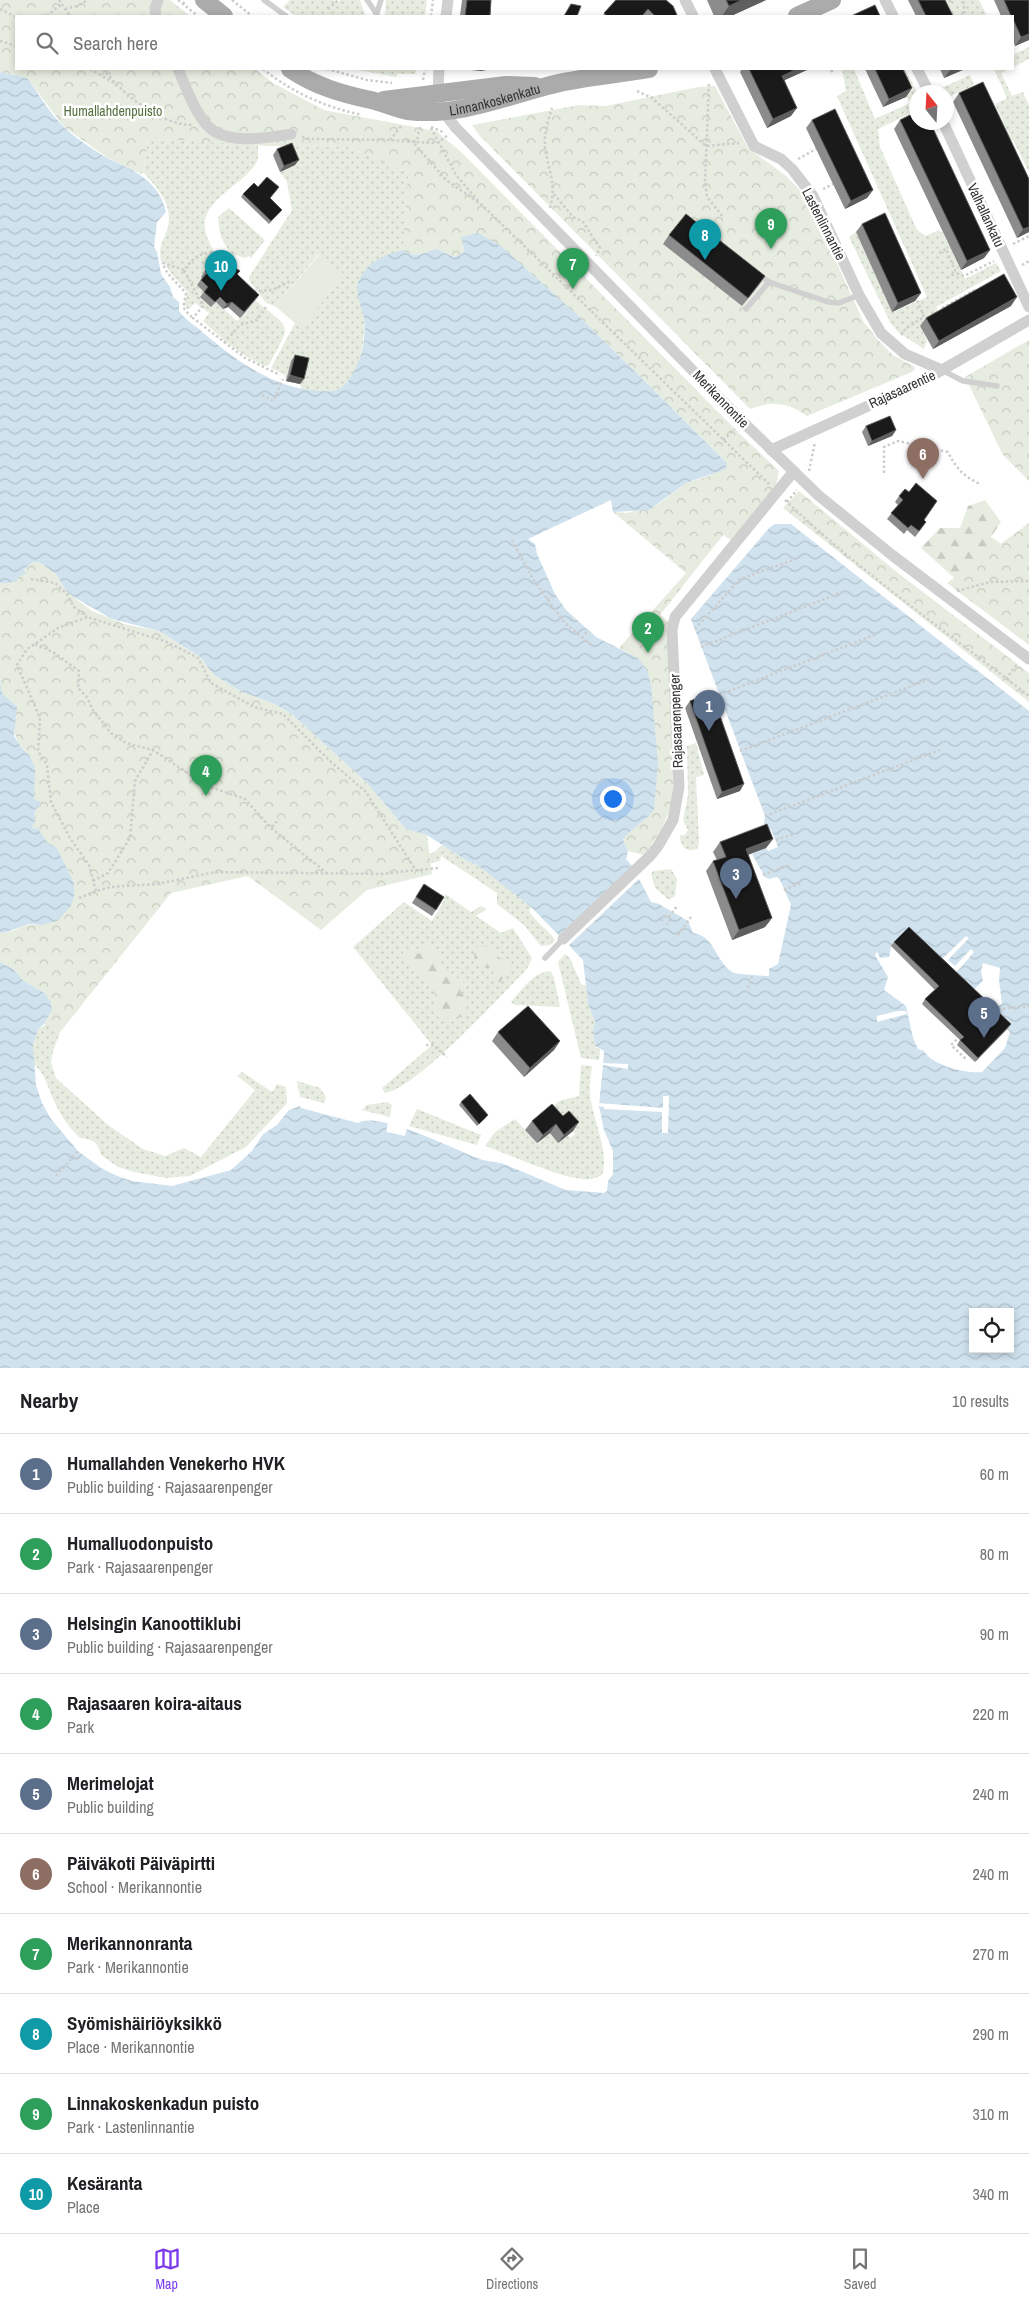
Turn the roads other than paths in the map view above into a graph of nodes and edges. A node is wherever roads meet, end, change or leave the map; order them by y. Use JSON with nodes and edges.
{"nodes":[{"id":1,"x":158,"y":0,"type":"edge"},
{"id":2,"x":204,"y":0,"type":"edge"},
{"id":3,"x":264,"y":0,"type":"edge"},
{"id":4,"x":366,"y":0,"type":"edge"},
{"id":5,"x":381,"y":0,"type":"edge"},
{"id":6,"x":448,"y":0,"type":"edge"},
{"id":7,"x":685,"y":0,"type":"edge"},
{"id":8,"x":832,"y":0,"type":"edge"},
{"id":9,"x":885,"y":0,"type":"edge"},
{"id":10,"x":376,"y":14,"type":"edge"},
{"id":11,"x":156,"y":15,"type":"edge"},
{"id":12,"x":223,"y":15,"type":"edge"},
{"id":13,"x":285,"y":15,"type":"edge"},
{"id":14,"x":446,"y":15,"type":"edge"},
{"id":15,"x":692,"y":15,"type":"edge"},
{"id":16,"x":799,"y":15,"type":"edge"},
{"id":17,"x":892,"y":15,"type":"edge"},
{"id":18,"x":178,"y":70,"type":"edge"},
{"id":19,"x":292,"y":70,"type":"edge"},
{"id":20,"x":439,"y":70,"type":"edge"},
{"id":21,"x":642,"y":70,"type":"edge"},
{"id":22,"x":715,"y":70,"type":"edge"},
{"id":23,"x":918,"y":70,"type":"edge"},
{"id":24,"x":926,"y":85,"type":"edge"},
{"id":25,"x":440,"y":102,"type":"junction"},
{"id":26,"x":947,"y":130,"type":"edge"},
{"id":27,"x":291,"y":134,"type":"road end"},
{"id":28,"x":749,"y":267,"type":"edge"},
{"id":29,"x":769,"y":282,"type":"junction"},
{"id":30,"x":859,"y":295,"type":"junction"},
{"id":31,"x":1029,"y":307,"type":"edge"},
{"id":32,"x":746,"y":309,"type":"dead end"},
{"id":33,"x":1029,"y":320,"type":"edge"},
{"id":34,"x":942,"y":370,"type":"junction"},
{"id":35,"x":997,"y":386,"type":"dead end"},
{"id":36,"x":771,"y":450,"type":"junction"},
{"id":37,"x":794,"y":471,"type":"junction"},
{"id":38,"x":1029,"y":659,"type":"edge"},
{"id":39,"x":563,"y":938,"type":"joint"},
{"id":40,"x":545,"y":958,"type":"dead end"}],
"edges":[{"from":1,"to":11,"type":"street"},
{"from":2,"to":12,"type":"main road"},
{"from":3,"to":13,"type":"lane"},
{"from":4,"to":10,"type":"lane"},
{"from":5,"to":10,"type":"lane"},
{"from":6,"to":14,"type":"street"},
{"from":7,"to":15,"type":"street"},
{"from":8,"to":16,"type":"main road"},
{"from":9,"to":17,"type":"street"},
{"from":18,"to":27,"type":"street"},
{"from":19,"to":25,"type":"main road","name":"Linnankoskenkatu"},
{"from":20,"to":25,"type":"street"},
{"from":21,"to":25,"type":"main road","name":"Linnankoskenkatu"},
{"from":22,"to":30,"type":"street","name":"Lastenlinnantie"},
{"from":23,"to":24,"type":"street"},
{"from":25,"to":36,"type":"street","name":"Merikannontie"},
{"from":26,"to":31,"type":"street","name":"Valhallankatu"},
{"from":28,"to":29,"type":"lane"},
{"from":29,"to":30,"type":"lane"},
{"from":29,"to":32,"type":"lane"},
{"from":30,"to":34,"type":"street","name":"Lastenlinnantie"},
{"from":33,"to":34,"type":"street","name":"Rajasaarentie"},
{"from":34,"to":35,"type":"lane"},
{"from":34,"to":36,"type":"street","name":"Rajasaarentie"},
{"from":36,"to":37,"type":"street","name":"Merikannontie"},
{"from":37,"to":38,"type":"street","name":"Merikannontie"},
{"from":37,"to":39,"type":"street","name":"Rajasaarenpenger"},
{"from":39,"to":40,"type":"lane"}]}
